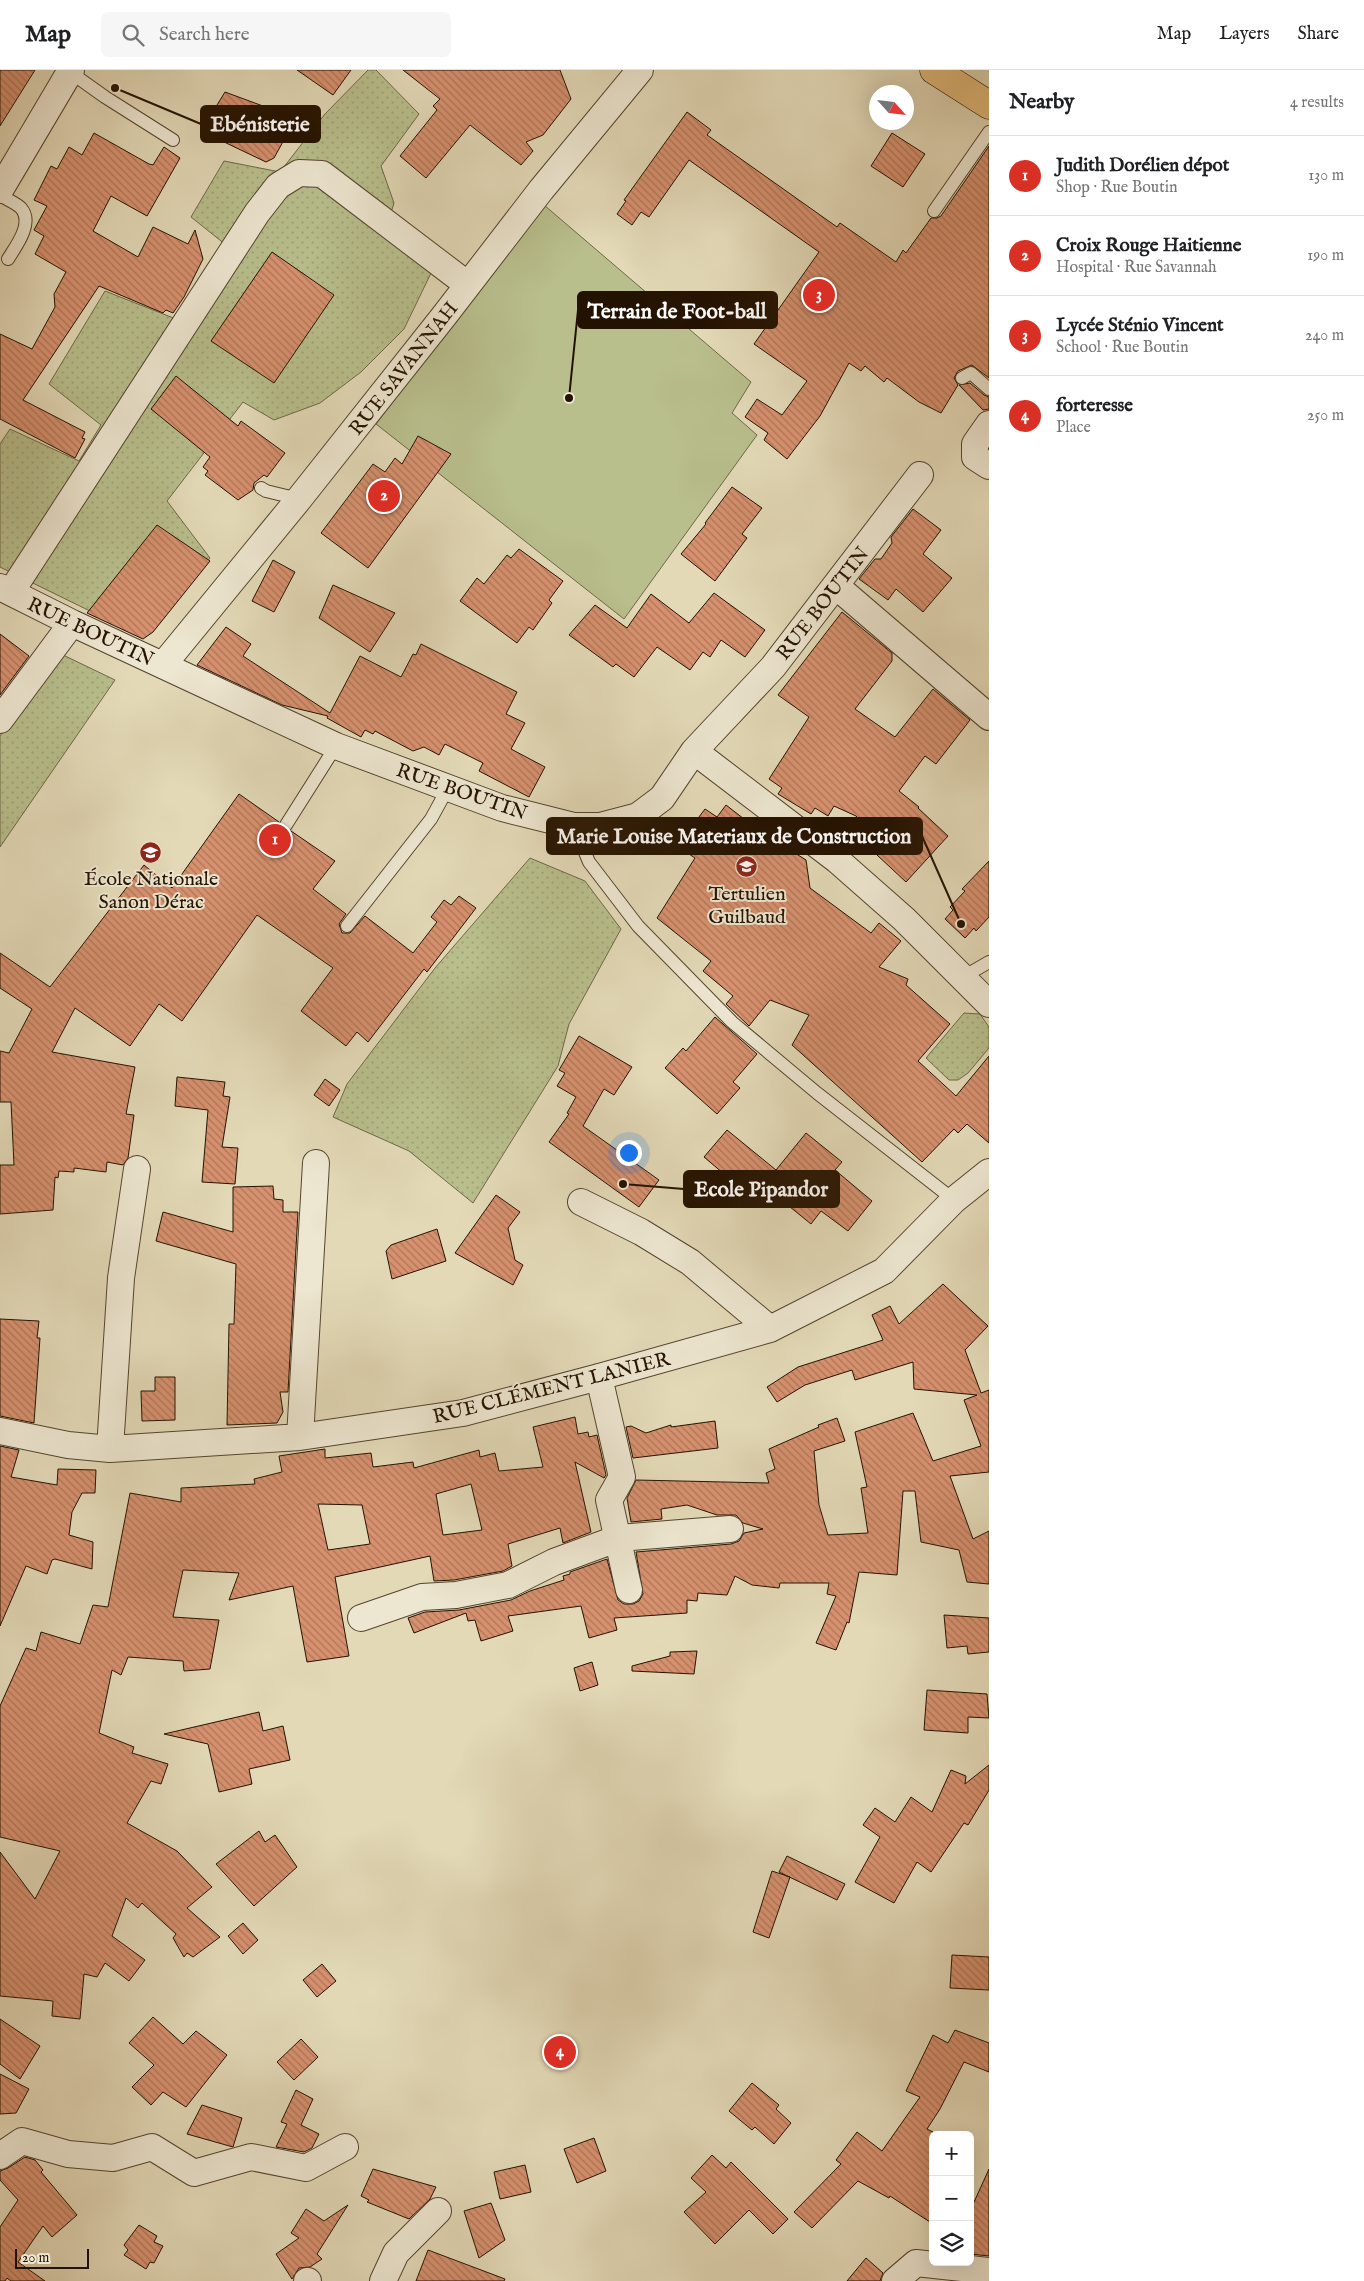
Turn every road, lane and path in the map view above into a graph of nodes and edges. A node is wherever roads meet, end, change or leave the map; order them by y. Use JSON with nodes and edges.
{"nodes":[{"id":1,"x":640,"y":70,"type":"edge"},
{"id":2,"x":934,"y":70,"type":"edge"},
{"id":3,"x":71,"y":71,"type":"edge"},
{"id":4,"x":989,"y":105,"type":"edge"},
{"id":5,"x":989,"y":132,"type":"edge"},
{"id":6,"x":173,"y":140,"type":"dead end"},
{"id":7,"x":0,"y":190,"type":"edge"},
{"id":8,"x":0,"y":195,"type":"edge"},
{"id":9,"x":934,"y":210,"type":"dead end"},
{"id":10,"x":8,"y":260,"type":"dead end"},
{"id":11,"x":468,"y":285,"type":"junction"},
{"id":12,"x":962,"y":378,"type":"dead end"},
{"id":13,"x":989,"y":389,"type":"edge"},
{"id":14,"x":989,"y":424,"type":"edge"},
{"id":15,"x":989,"y":466,"type":"edge"},
{"id":16,"x":920,"y":476,"type":"dead end"},
{"id":17,"x":261,"y":488,"type":"dead end"},
{"id":18,"x":298,"y":499,"type":"junction"},
{"id":19,"x":836,"y":586,"type":"junction"},
{"id":20,"x":5,"y":589,"type":"edge"},
{"id":21,"x":72,"y":623,"type":"junction"},
{"id":22,"x":163,"y":665,"type":"junction"},
{"id":23,"x":989,"y":717,"type":"edge"},
{"id":24,"x":0,"y":720,"type":"edge"},
{"id":25,"x":336,"y":746,"type":"junction"},
{"id":26,"x":694,"y":751,"type":"junction"},
{"id":27,"x":448,"y":788,"type":"junction"},
{"id":28,"x":286,"y":825,"type":"dead end"},
{"id":29,"x":574,"y":826,"type":"junction"},
{"id":30,"x":347,"y":926,"type":"dead end"},
{"id":31,"x":989,"y":962,"type":"edge"},
{"id":32,"x":963,"y":977,"type":"junction"},
{"id":33,"x":989,"y":1004,"type":"edge"},
{"id":34,"x":316,"y":1164,"type":"dead end"},
{"id":35,"x":137,"y":1170,"type":"dead end"},
{"id":36,"x":989,"y":1172,"type":"edge"},
{"id":37,"x":954,"y":1200,"type":"junction"},
{"id":38,"x":581,"y":1202,"type":"dead end"},
{"id":39,"x":770,"y":1329,"type":"junction"},
{"id":40,"x":599,"y":1377,"type":"junction"},
{"id":41,"x":0,"y":1431,"type":"edge"},
{"id":42,"x":300,"y":1437,"type":"junction"},
{"id":43,"x":110,"y":1449,"type":"junction"},
{"id":44,"x":730,"y":1529,"type":"dead end"},
{"id":45,"x":619,"y":1538,"type":"junction"},
{"id":46,"x":629,"y":1590,"type":"dead end"},
{"id":47,"x":361,"y":1618,"type":"dead end"},
{"id":48,"x":345,"y":2147,"type":"dead end"},
{"id":49,"x":0,"y":2156,"type":"edge"},
{"id":50,"x":438,"y":2211,"type":"dead end"},
{"id":51,"x":989,"y":2271,"type":"edge"},
{"id":52,"x":383,"y":2281,"type":"edge"},
{"id":53,"x":895,"y":2281,"type":"edge"}],
"edges":[{"from":1,"to":11,"type":"street","name":"RUE SAVANNAH"},
{"from":2,"to":4,"type":"main road"},
{"from":3,"to":6,"type":"lane"},
{"from":3,"to":7,"type":"street"},
{"from":5,"to":9,"type":"lane"},
{"from":8,"to":10,"type":"lane"},
{"from":11,"to":18,"type":"street","name":"RUE SAVANNAH"},
{"from":11,"to":20,"type":"street"},
{"from":12,"to":13,"type":"lane"},
{"from":14,"to":15,"type":"street"},
{"from":16,"to":19,"type":"street","name":"RUE BOUTIN"},
{"from":17,"to":18,"type":"lane"},
{"from":18,"to":22,"type":"street","name":"RUE SAVANNAH"},
{"from":19,"to":23,"type":"street"},
{"from":19,"to":26,"type":"street","name":"RUE BOUTIN"},
{"from":20,"to":21,"type":"street","name":"RUE BOUTIN"},
{"from":21,"to":22,"type":"street","name":"RUE BOUTIN"},
{"from":21,"to":24,"type":"street"},
{"from":22,"to":25,"type":"street","name":"RUE BOUTIN"},
{"from":25,"to":27,"type":"street","name":"RUE BOUTIN"},
{"from":25,"to":28,"type":"lane"},
{"from":26,"to":29,"type":"street","name":"RUE BOUTIN"},
{"from":26,"to":32,"type":"street"},
{"from":27,"to":29,"type":"street","name":"RUE BOUTIN"},
{"from":27,"to":30,"type":"lane"},
{"from":29,"to":37,"type":"lane"},
{"from":31,"to":32,"type":"lane"},
{"from":32,"to":33,"type":"street"},
{"from":34,"to":42,"type":"street"},
{"from":35,"to":43,"type":"street"},
{"from":36,"to":37,"type":"street","name":"RUE CLÉMENT LANIER"},
{"from":37,"to":39,"type":"street","name":"RUE CLÉMENT LANIER"},
{"from":38,"to":39,"type":"street"},
{"from":39,"to":40,"type":"street","name":"RUE CLÉMENT LANIER"},
{"from":40,"to":42,"type":"street","name":"RUE CLÉMENT LANIER"},
{"from":40,"to":45,"type":"street"},
{"from":41,"to":43,"type":"street","name":"RUE CLÉMENT LANIER"},
{"from":42,"to":43,"type":"street","name":"RUE CLÉMENT LANIER"},
{"from":44,"to":45,"type":"street"},
{"from":45,"to":46,"type":"street"},
{"from":45,"to":47,"type":"street"},
{"from":48,"to":49,"type":"street"},
{"from":50,"to":52,"type":"street"},
{"from":51,"to":53,"type":"street"}]}
